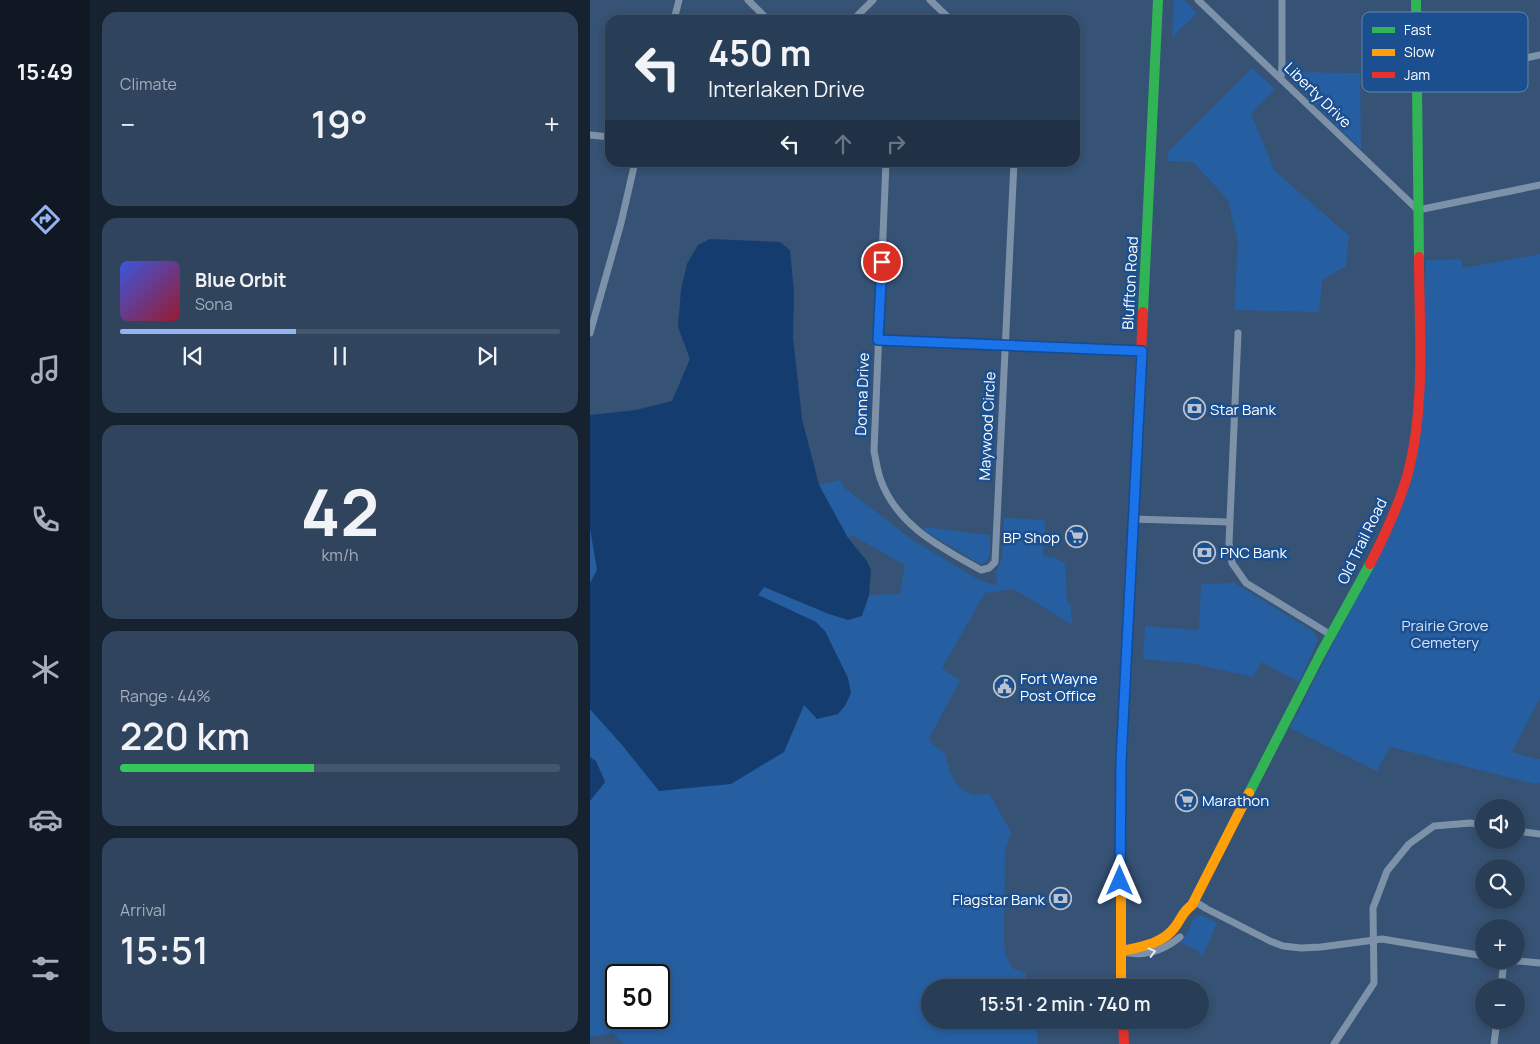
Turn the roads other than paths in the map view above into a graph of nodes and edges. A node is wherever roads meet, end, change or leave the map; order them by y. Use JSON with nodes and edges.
{"nodes":[{"id":1,"x":679,"y":0,"type":"edge"},
{"id":2,"x":748,"y":0,"type":"edge"},
{"id":3,"x":873,"y":0,"type":"edge"},
{"id":4,"x":930,"y":0,"type":"edge"},
{"id":5,"x":1158,"y":0,"type":"edge"},
{"id":6,"x":1198,"y":0,"type":"edge"},
{"id":7,"x":1282,"y":0,"type":"edge"},
{"id":8,"x":675,"y":15,"type":"edge"},
{"id":9,"x":763,"y":15,"type":"edge"},
{"id":10,"x":858,"y":15,"type":"edge"},
{"id":11,"x":946,"y":15,"type":"edge"},
{"id":12,"x":1281,"y":78,"type":"junction"},
{"id":13,"x":1417,"y":92,"type":"edge"},
{"id":14,"x":590,"y":135,"type":"edge"},
{"id":15,"x":605,"y":136,"type":"edge"},
{"id":16,"x":634,"y":167,"type":"edge"},
{"id":17,"x":884,"y":167,"type":"edge"},
{"id":18,"x":1014,"y":167,"type":"edge"},
{"id":19,"x":1540,"y":185,"type":"edge"},
{"id":20,"x":1418,"y":210,"type":"junction"},
{"id":21,"x":1238,"y":332,"type":"dead end"},
{"id":22,"x":590,"y":333,"type":"edge"},
{"id":23,"x":878,"y":340,"type":"junction"},
{"id":24,"x":1005,"y":346,"type":"junction"},
{"id":25,"x":1142,"y":351,"type":"junction"},
{"id":26,"x":1133,"y":519,"type":"junction"},
{"id":27,"x":1229,"y":522,"type":"junction"},
{"id":28,"x":989,"y":568,"type":"joint"},
{"id":29,"x":1331,"y":634,"type":"junction"},
{"id":30,"x":1475,"y":824,"type":"edge"},
{"id":31,"x":1525,"y":832,"type":"edge"},
{"id":32,"x":1540,"y":834,"type":"edge"},
{"id":33,"x":1193,"y":903,"type":"junction"},
{"id":34,"x":1180,"y":937,"type":"dead end"},
{"id":35,"x":1372,"y":940,"type":"junction"},
{"id":36,"x":1120,"y":951,"type":"junction"},
{"id":37,"x":1475,"y":954,"type":"edge"},
{"id":38,"x":1525,"y":962,"type":"edge"},
{"id":39,"x":1540,"y":963,"type":"edge"},
{"id":40,"x":1121,"y":979,"type":"edge"},
{"id":41,"x":1123,"y":1029,"type":"edge"},
{"id":42,"x":1496,"y":1029,"type":"edge"},
{"id":43,"x":1124,"y":1044,"type":"edge"},
{"id":44,"x":1334,"y":1044,"type":"edge"},
{"id":45,"x":1494,"y":1044,"type":"edge"}],
"edges":[{"from":1,"to":8,"type":"street"},
{"from":2,"to":9,"type":"street"},
{"from":3,"to":10,"type":"street"},
{"from":4,"to":11,"type":"street"},
{"from":5,"to":25,"type":"street","name":"Bluffton Road"},
{"from":6,"to":12,"type":"street","name":"Liberty Drive"},
{"from":7,"to":12,"type":"street"},
{"from":12,"to":20,"type":"street","name":"Liberty Drive"},
{"from":13,"to":20,"type":"street","name":"Old Trail Road"},
{"from":14,"to":15,"type":"street"},
{"from":16,"to":22,"type":"street"},
{"from":17,"to":23,"type":"street","name":"Donna Drive"},
{"from":18,"to":24,"type":"street","name":"Maywood Circle"},
{"from":19,"to":20,"type":"street"},
{"from":20,"to":29,"type":"street","name":"Old Trail Road"},
{"from":21,"to":27,"type":"street"},
{"from":23,"to":24,"type":"street"},
{"from":23,"to":28,"type":"street","name":"Donna Drive"},
{"from":24,"to":25,"type":"street"},
{"from":24,"to":28,"type":"street","name":"Maywood Circle"},
{"from":25,"to":26,"type":"street","name":"Bluffton Road"},
{"from":26,"to":27,"type":"street"},
{"from":26,"to":36,"type":"street","name":"Bluffton Road"},
{"from":27,"to":29,"type":"street"},
{"from":29,"to":33,"type":"street","name":"Old Trail Road"},
{"from":30,"to":35,"type":"street"},
{"from":31,"to":32,"type":"street"},
{"from":33,"to":35,"type":"street"},
{"from":33,"to":36,"type":"street","name":"Old Trail Road"},
{"from":36,"to":34,"type":"street","one_way":true},
{"from":35,"to":37,"type":"street"},
{"from":35,"to":44,"type":"street"},
{"from":36,"to":40,"type":"street","name":"Bluffton Road"},
{"from":38,"to":39,"type":"street"},
{"from":41,"to":43,"type":"street"},
{"from":42,"to":45,"type":"street"}]}
